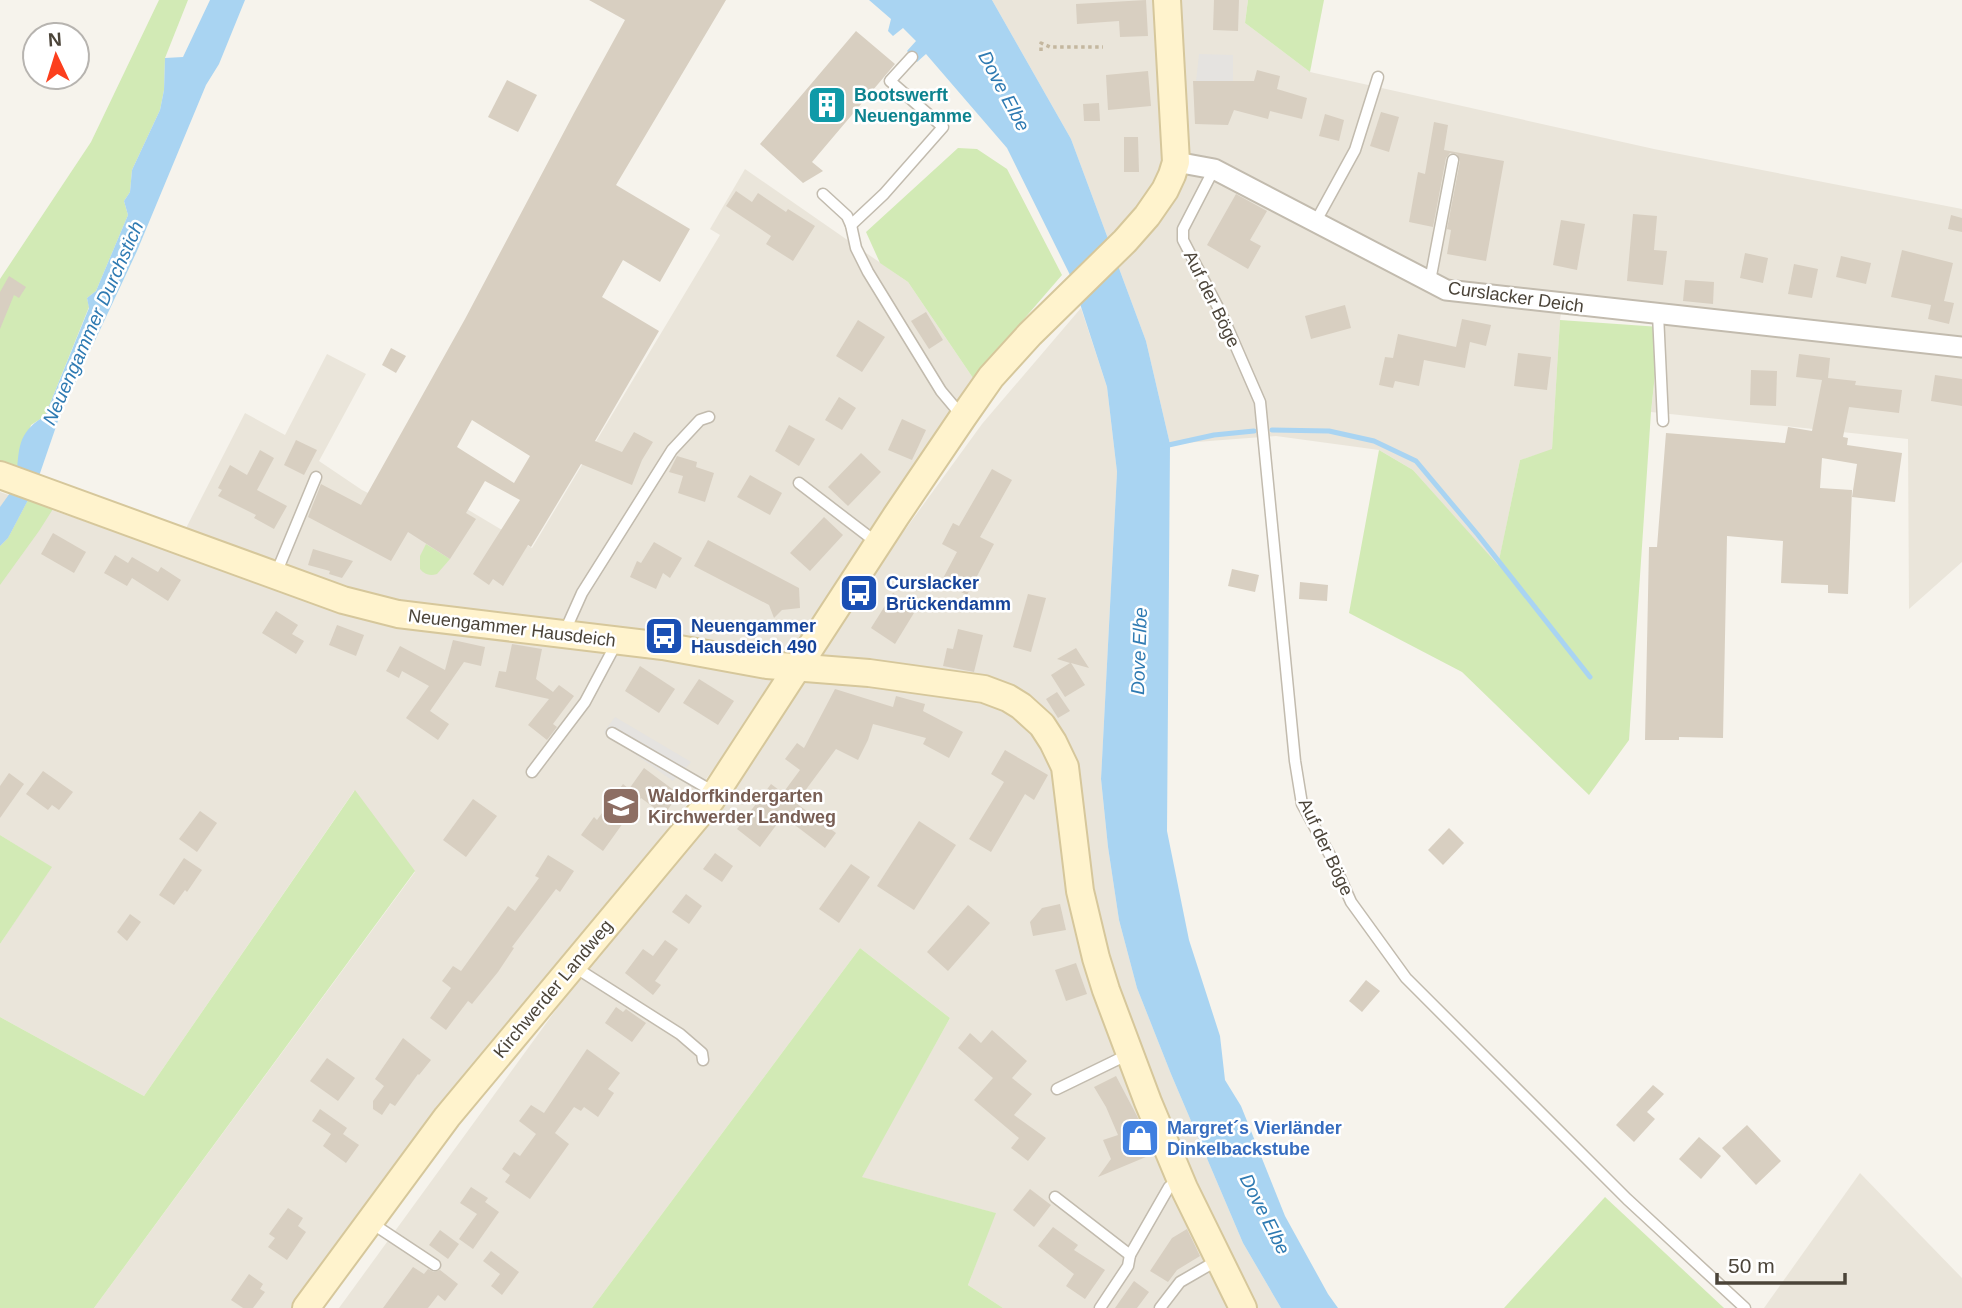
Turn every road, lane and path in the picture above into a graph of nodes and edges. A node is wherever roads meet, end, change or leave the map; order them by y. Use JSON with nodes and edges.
{"nodes":[{"id":1,"x":1167,"y":0,"type":"edge"},
{"id":2,"x":1103,"y":47,"type":"dead end"},
{"id":3,"x":1041,"y":51,"type":"dead end"},
{"id":4,"x":912,"y":57,"type":"dead end"},
{"id":5,"x":1378,"y":77,"type":"dead end"},
{"id":6,"x":1453,"y":160,"type":"dead end"},
{"id":7,"x":1176,"y":162,"type":"junction"},
{"id":8,"x":1214,"y":169,"type":"junction"},
{"id":9,"x":823,"y":194,"type":"dead end"},
{"id":10,"x":1316,"y":221,"type":"junction"},
{"id":11,"x":851,"y":225,"type":"junction"},
{"id":12,"x":1430,"y":281,"type":"junction"},
{"id":13,"x":1658,"y":314,"type":"junction"},
{"id":14,"x":1962,"y":347,"type":"edge"},
{"id":15,"x":962,"y":416,"type":"junction"},
{"id":16,"x":709,"y":417,"type":"dead end"},
{"id":17,"x":1664,"y":421,"type":"dead end"},
{"id":18,"x":6,"y":477,"type":"edge"},
{"id":19,"x":316,"y":477,"type":"dead end"},
{"id":20,"x":799,"y":483,"type":"dead end"},
{"id":21,"x":878,"y":544,"type":"junction"},
{"id":22,"x":275,"y":576,"type":"junction"},
{"id":23,"x":564,"y":635,"type":"junction"},
{"id":24,"x":617,"y":641,"type":"junction"},
{"id":25,"x":797,"y":668,"type":"junction"},
{"id":26,"x":612,"y":733,"type":"dead end"},
{"id":27,"x":532,"y":772,"type":"dead end"},
{"id":28,"x":715,"y":793,"type":"junction"},
{"id":29,"x":572,"y":966,"type":"junction"},
{"id":30,"x":1129,"y":1054,"type":"junction"},
{"id":31,"x":703,"y":1060,"type":"dead end"},
{"id":32,"x":1056,"y":1089,"type":"dead end"},
{"id":33,"x":1181,"y":1179,"type":"junction"},
{"id":34,"x":1055,"y":1197,"type":"dead end"},
{"id":35,"x":370,"y":1221,"type":"junction"},
{"id":36,"x":1130,"y":1255,"type":"junction"},
{"id":37,"x":1218,"y":1260,"type":"junction"},
{"id":38,"x":435,"y":1265,"type":"dead end"},
{"id":39,"x":306,"y":1308,"type":"edge"},
{"id":40,"x":1100,"y":1308,"type":"edge"},
{"id":41,"x":1160,"y":1308,"type":"edge"},
{"id":42,"x":1243,"y":1308,"type":"edge"},
{"id":43,"x":1745,"y":1308,"type":"edge"}],
"edges":[{"from":1,"to":7,"type":"street"},
{"from":2,"to":3,"type":"path"},
{"from":4,"to":11,"type":"lane"},
{"from":5,"to":10,"type":"lane"},
{"from":6,"to":12,"type":"lane"},
{"from":7,"to":8,"type":"street","name":"Curslacker Deich"},
{"from":7,"to":15,"type":"street"},
{"from":8,"to":10,"type":"street","name":"Curslacker Deich"},
{"from":8,"to":43,"type":"lane","name":"Auf der Böge"},
{"from":9,"to":11,"type":"lane"},
{"from":10,"to":12,"type":"street","name":"Curslacker Deich"},
{"from":11,"to":15,"type":"lane"},
{"from":12,"to":13,"type":"street","name":"Curslacker Deich"},
{"from":13,"to":14,"type":"street","name":"Curslacker Deich"},
{"from":13,"to":17,"type":"lane"},
{"from":15,"to":21,"type":"street"},
{"from":16,"to":23,"type":"lane"},
{"from":18,"to":22,"type":"street","name":"Neuengammer Hausdeich"},
{"from":19,"to":22,"type":"lane"},
{"from":20,"to":21,"type":"lane"},
{"from":21,"to":25,"type":"street"},
{"from":22,"to":23,"type":"street","name":"Neuengammer Hausdeich"},
{"from":23,"to":24,"type":"street","name":"Neuengammer Hausdeich"},
{"from":24,"to":25,"type":"street","name":"Neuengammer Hausdeich"},
{"from":24,"to":27,"type":"lane"},
{"from":25,"to":28,"type":"street","name":"Kirchwerder Landweg"},
{"from":25,"to":30,"type":"street","name":"Neuengammer Hausdeich"},
{"from":26,"to":28,"type":"lane"},
{"from":28,"to":29,"type":"street","name":"Kirchwerder Landweg"},
{"from":29,"to":31,"type":"lane"},
{"from":29,"to":35,"type":"street","name":"Kirchwerder Landweg"},
{"from":30,"to":32,"type":"lane"},
{"from":30,"to":33,"type":"street","name":"Neuengammer Hausdeich"},
{"from":33,"to":36,"type":"lane"},
{"from":33,"to":37,"type":"street","name":"Neuengammer Hausdeich"},
{"from":34,"to":36,"type":"lane"},
{"from":35,"to":38,"type":"lane"},
{"from":35,"to":39,"type":"street","name":"Kirchwerder Landweg"},
{"from":36,"to":40,"type":"lane"},
{"from":37,"to":41,"type":"lane"},
{"from":37,"to":42,"type":"street","name":"Neuengammer Hausdeich"}]}
